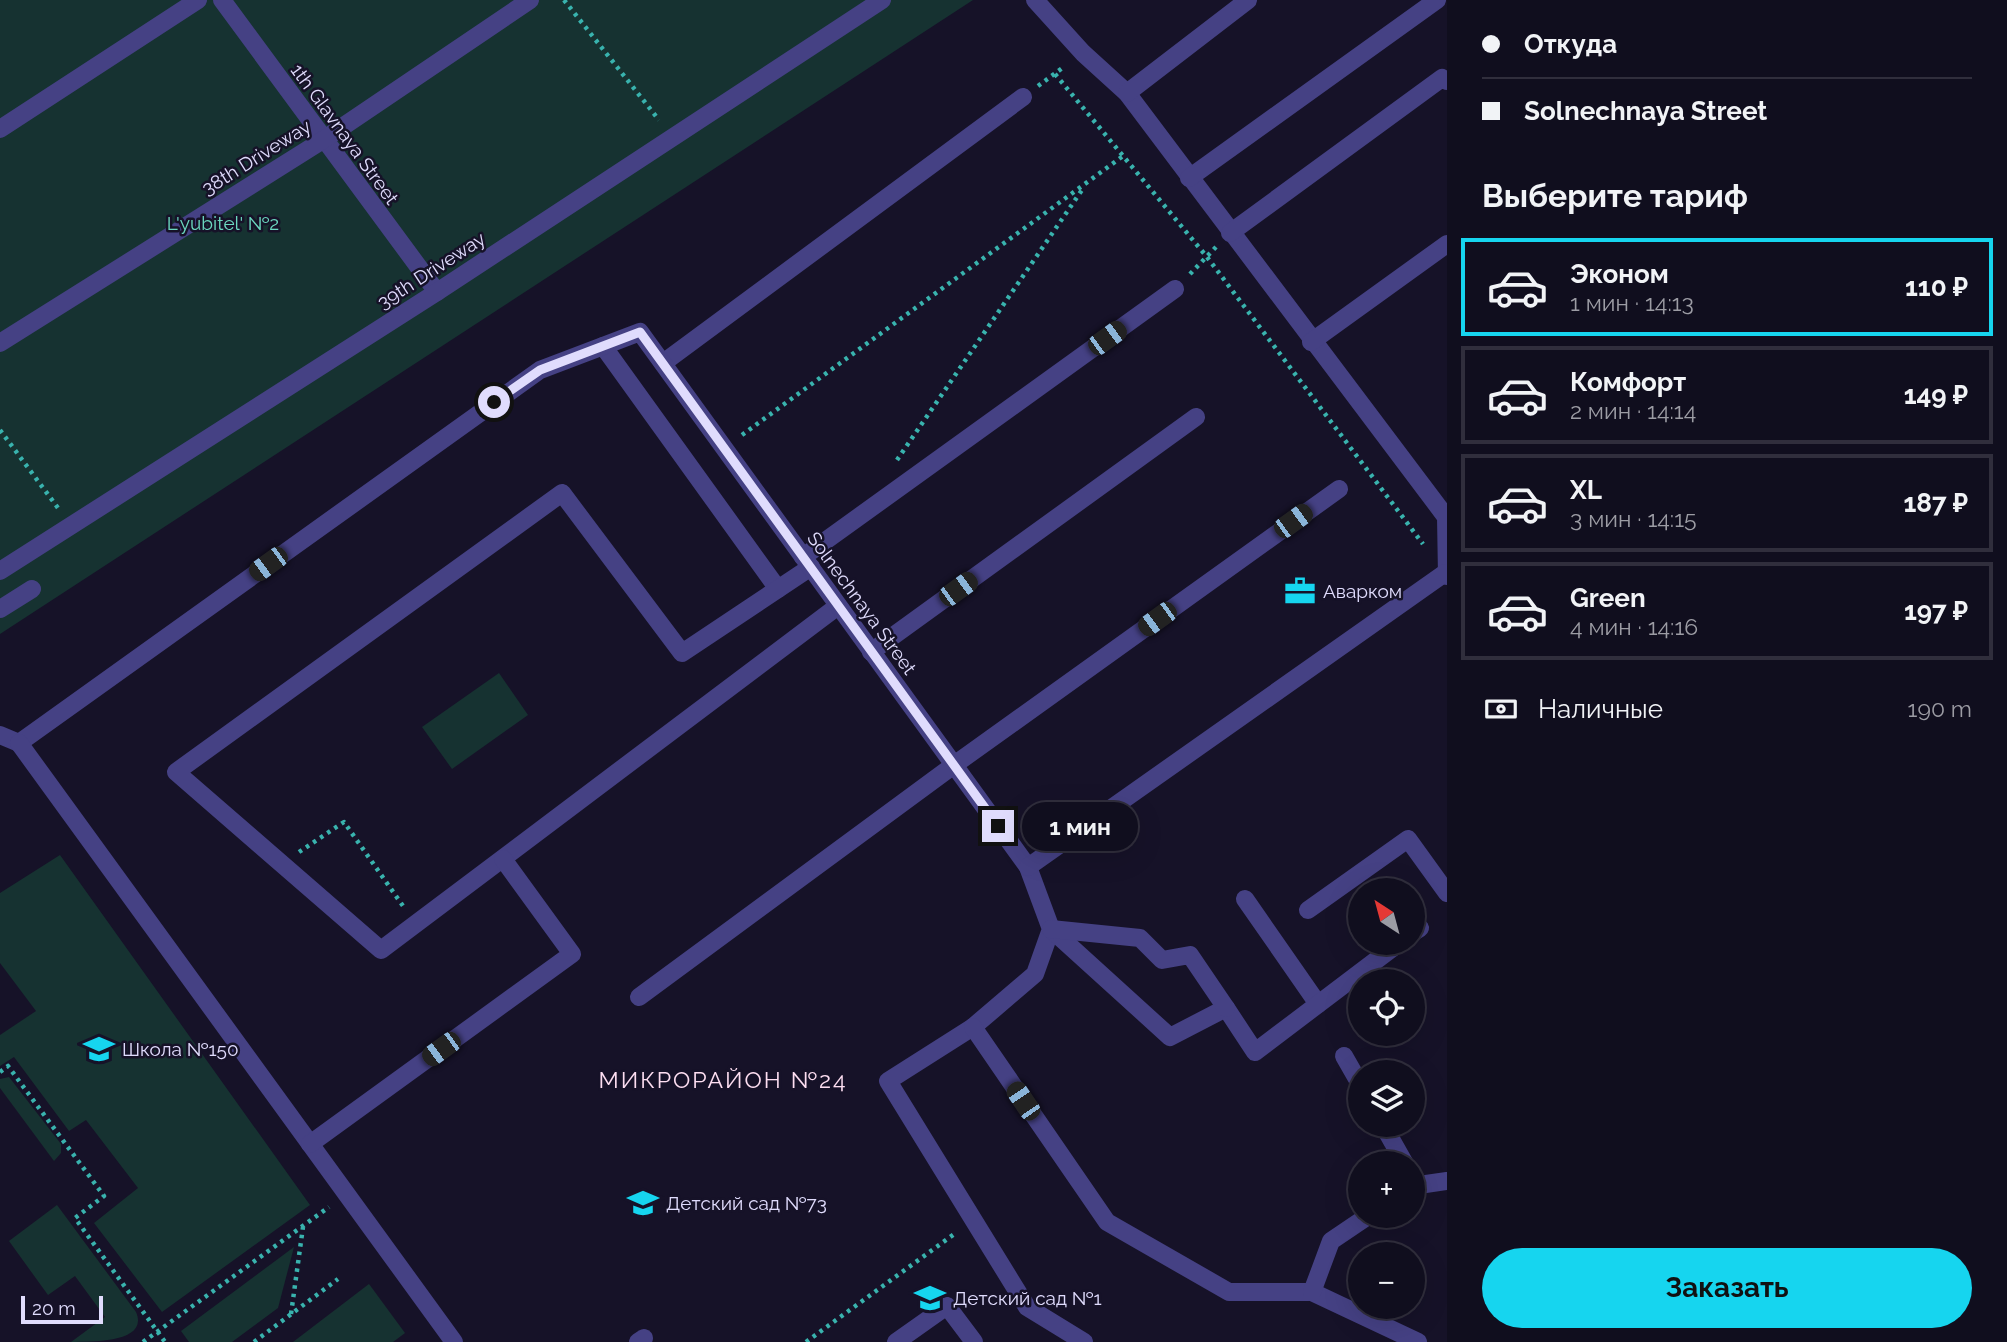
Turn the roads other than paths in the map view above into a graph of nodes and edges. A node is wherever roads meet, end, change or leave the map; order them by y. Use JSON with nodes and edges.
{"nodes":[{"id":1,"x":198,"y":0,"type":"edge"},
{"id":2,"x":222,"y":0,"type":"edge"},
{"id":3,"x":530,"y":0,"type":"edge"},
{"id":4,"x":882,"y":0,"type":"edge"},
{"id":5,"x":1035,"y":0,"type":"edge"},
{"id":6,"x":1248,"y":0,"type":"edge"},
{"id":7,"x":1437,"y":0,"type":"edge"},
{"id":8,"x":1447,"y":80,"type":"edge"},
{"id":9,"x":1127,"y":93,"type":"junction"},
{"id":10,"x":1023,"y":97,"type":"road end"},
{"id":11,"x":0,"y":129,"type":"edge"},
{"id":12,"x":323,"y":140,"type":"junction"},
{"id":13,"x":1189,"y":178,"type":"junction"},
{"id":14,"x":1230,"y":233,"type":"junction"},
{"id":15,"x":1447,"y":244,"type":"edge"},
{"id":16,"x":1175,"y":289,"type":"road end"},
{"id":17,"x":437,"y":292,"type":"junction"},
{"id":18,"x":1311,"y":342,"type":"junction"},
{"id":19,"x":0,"y":343,"type":"edge"},
{"id":20,"x":603,"y":346,"type":"junction"},
{"id":21,"x":663,"y":363,"type":"junction"},
{"id":22,"x":1196,"y":417,"type":"dead end"},
{"id":23,"x":1339,"y":489,"type":"dead end"},
{"id":24,"x":807,"y":562,"type":"junction"},
{"id":25,"x":0,"y":570,"type":"edge"},
{"id":26,"x":1446,"y":575,"type":"edge"},
{"id":27,"x":32,"y":589,"type":"dead end"},
{"id":28,"x":778,"y":589,"type":"junction"},
{"id":29,"x":838,"y":606,"type":"junction"},
{"id":30,"x":0,"y":609,"type":"edge"},
{"id":31,"x":871,"y":652,"type":"junction"},
{"id":32,"x":0,"y":735,"type":"edge"},
{"id":33,"x":19,"y":743,"type":"junction"},
{"id":34,"x":954,"y":765,"type":"junction"},
{"id":35,"x":503,"y":859,"type":"junction"},
{"id":36,"x":1028,"y":867,"type":"junction"},
{"id":37,"x":1447,"y":894,"type":"edge"},
{"id":38,"x":1245,"y":899,"type":"dead end"},
{"id":39,"x":1308,"y":910,"type":"dead end"},
{"id":40,"x":1051,"y":929,"type":"junction"},
{"id":41,"x":1382,"y":956,"type":"edge"},
{"id":42,"x":639,"y":997,"type":"dead end"},
{"id":43,"x":1318,"y":1004,"type":"junction"},
{"id":44,"x":1226,"y":1008,"type":"junction"},
{"id":45,"x":972,"y":1027,"type":"junction"},
{"id":46,"x":1344,"y":1056,"type":"dead end"},
{"id":47,"x":1348,"y":1063,"type":"edge"},
{"id":48,"x":310,"y":1144,"type":"junction"},
{"id":49,"x":1447,"y":1181,"type":"edge"},
{"id":50,"x":1425,"y":1182,"type":"edge"},
{"id":51,"x":1350,"y":1228,"type":"edge"},
{"id":52,"x":1312,"y":1292,"type":"junction"},
{"id":53,"x":454,"y":1342,"type":"edge"},
{"id":54,"x":896,"y":1342,"type":"edge"},
{"id":55,"x":974,"y":1342,"type":"edge"},
{"id":56,"x":1084,"y":1342,"type":"edge"},
{"id":57,"x":1418,"y":1342,"type":"edge"}],
"edges":[{"from":1,"to":11,"type":"street"},
{"from":2,"to":12,"type":"street","name":"1th Glavnaya Street"},
{"from":3,"to":12,"type":"street","name":"38th Driveway"},
{"from":4,"to":17,"type":"street","name":"39th Driveway"},
{"from":5,"to":9,"type":"street"},
{"from":6,"to":9,"type":"street"},
{"from":7,"to":13,"type":"street"},
{"from":8,"to":14,"type":"street"},
{"from":9,"to":13,"type":"street"},
{"from":10,"to":21,"type":"street"},
{"from":12,"to":17,"type":"street","name":"1th Glavnaya Street"},
{"from":12,"to":19,"type":"street","name":"38th Driveway"},
{"from":13,"to":14,"type":"street"},
{"from":14,"to":18,"type":"street"},
{"from":15,"to":18,"type":"street"},
{"from":16,"to":24,"type":"street"},
{"from":17,"to":25,"type":"street","name":"39th Driveway"},
{"from":18,"to":26,"type":"street"},
{"from":20,"to":21,"type":"street","name":"Solnechnaya Street"},
{"from":20,"to":28,"type":"street"},
{"from":20,"to":33,"type":"street"},
{"from":21,"to":24,"type":"street","name":"Solnechnaya Street"},
{"from":22,"to":31,"type":"street"},
{"from":23,"to":34,"type":"street"},
{"from":24,"to":28,"type":"street"},
{"from":24,"to":29,"type":"street","name":"Solnechnaya Street"},
{"from":26,"to":36,"type":"street"},
{"from":27,"to":30,"type":"street"},
{"from":28,"to":35,"type":"street"},
{"from":29,"to":31,"type":"street","name":"Solnechnaya Street"},
{"from":29,"to":35,"type":"street"},
{"from":31,"to":34,"type":"street","name":"Solnechnaya Street"},
{"from":32,"to":33,"type":"street"},
{"from":33,"to":48,"type":"street"},
{"from":34,"to":36,"type":"street","name":"Solnechnaya Street"},
{"from":34,"to":42,"type":"street"},
{"from":35,"to":48,"type":"street"},
{"from":36,"to":40,"type":"street","name":"Solnechnaya Street"},
{"from":37,"to":39,"type":"street"},
{"from":38,"to":43,"type":"street"},
{"from":40,"to":44,"type":"street"},
{"from":40,"to":44,"type":"street"},
{"from":40,"to":45,"type":"street"},
{"from":41,"to":43,"type":"street"},
{"from":43,"to":44,"type":"street"},
{"from":45,"to":52,"type":"street"},
{"from":45,"to":56,"type":"street"},
{"from":46,"to":47,"type":"street"},
{"from":48,"to":53,"type":"street"},
{"from":49,"to":50,"type":"street"},
{"from":51,"to":52,"type":"street"},
{"from":52,"to":57,"type":"street"},
{"from":54,"to":55,"type":"street"}]}
